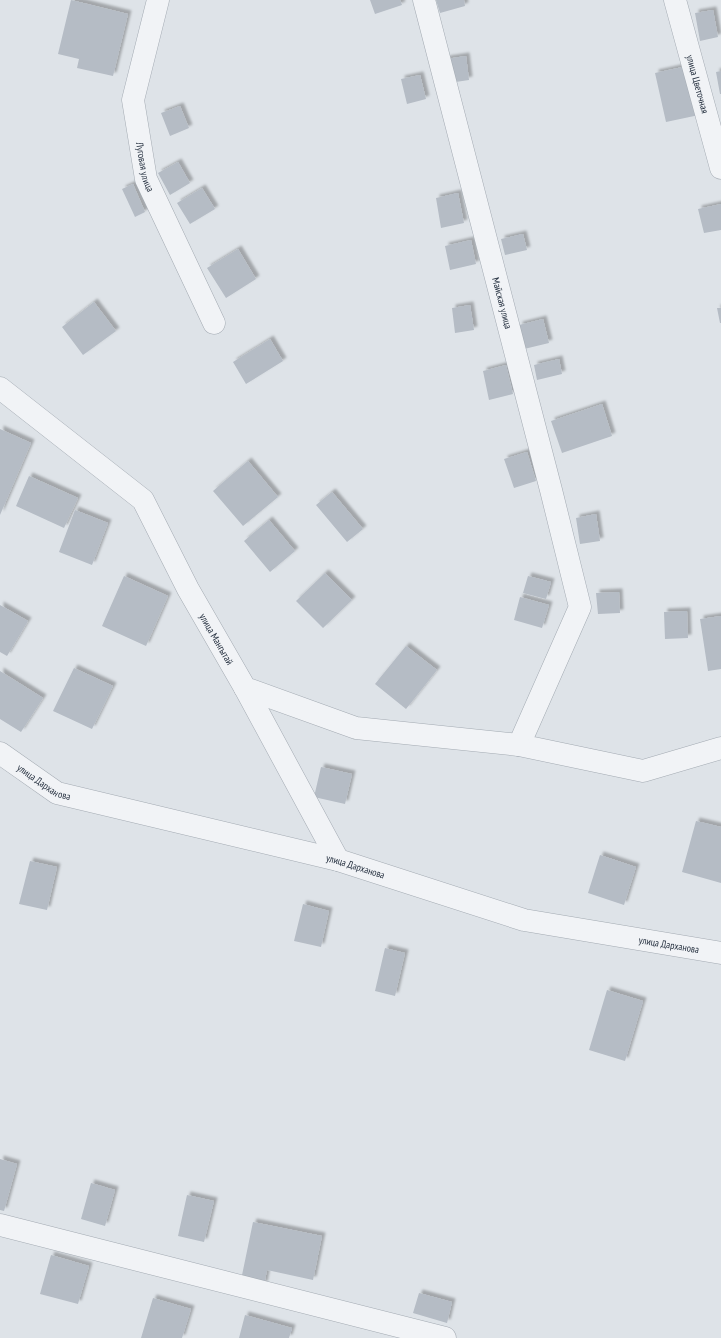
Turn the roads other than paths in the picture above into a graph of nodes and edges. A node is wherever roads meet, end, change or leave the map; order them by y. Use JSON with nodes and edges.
{"nodes":[{"id":1,"x":158,"y":0,"type":"edge"},
{"id":2,"x":424,"y":0,"type":"edge"},
{"id":3,"x":675,"y":0,"type":"edge"},
{"id":4,"x":721,"y":168,"type":"edge"},
{"id":5,"x":214,"y":322,"type":"dead end"},
{"id":6,"x":0,"y":388,"type":"edge"},
{"id":7,"x":244,"y":688,"type":"junction"},
{"id":8,"x":519,"y":746,"type":"junction"},
{"id":9,"x":721,"y":748,"type":"edge"},
{"id":10,"x":0,"y":753,"type":"edge"},
{"id":11,"x":338,"y":860,"type":"junction"},
{"id":12,"x":721,"y":953,"type":"edge"},
{"id":13,"x":0,"y":1225,"type":"edge"},
{"id":14,"x":445,"y":1338,"type":"edge"}],
"edges":[{"from":1,"to":5,"type":"street","name":"Луговая улица"},
{"from":2,"to":8,"type":"street","name":"Майская улица"},
{"from":3,"to":4,"type":"street","name":"улица Цветочная"},
{"from":6,"to":7,"type":"street","name":"улица Мангытай"},
{"from":7,"to":8,"type":"street"},
{"from":7,"to":11,"type":"street","name":"улица Мангытай"},
{"from":8,"to":9,"type":"street"},
{"from":10,"to":11,"type":"street","name":"улица Дарханова"},
{"from":11,"to":12,"type":"street","name":"улица Дарханова"},
{"from":13,"to":14,"type":"street"}]}
